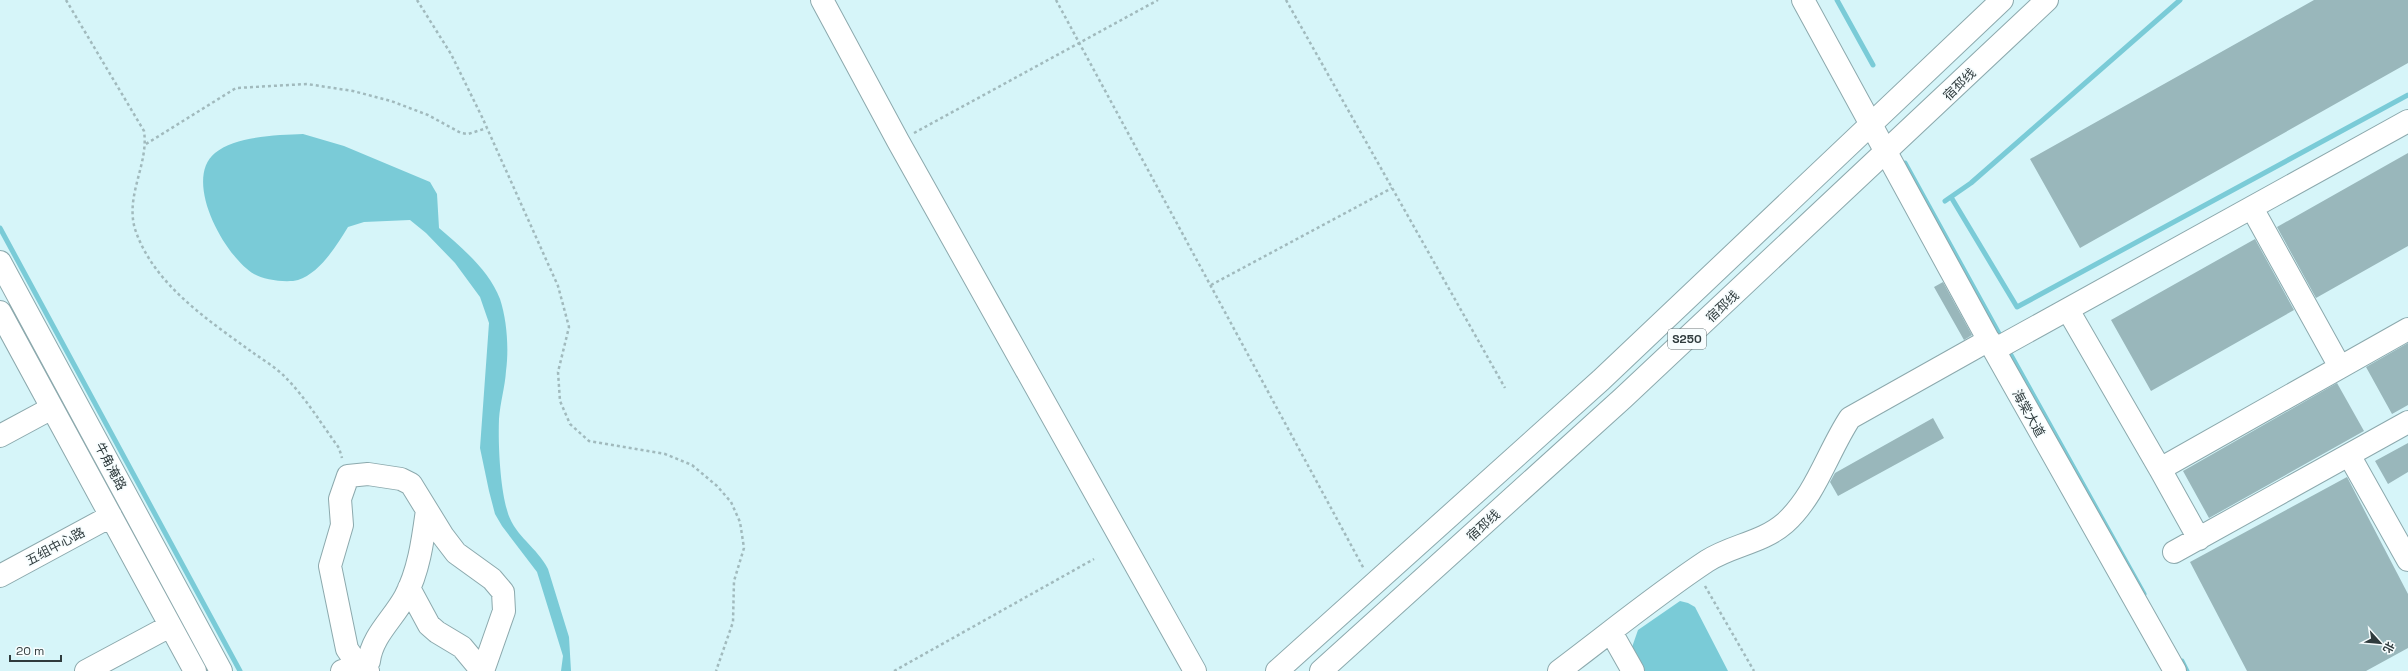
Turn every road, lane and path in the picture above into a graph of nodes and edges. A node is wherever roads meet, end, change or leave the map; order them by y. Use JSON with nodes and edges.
{"nodes":[{"id":1,"x":66,"y":0,"type":"edge"},
{"id":2,"x":417,"y":0,"type":"edge"},
{"id":3,"x":822,"y":0,"type":"edge"},
{"id":4,"x":1056,"y":0,"type":"edge"},
{"id":5,"x":1158,"y":0,"type":"edge"},
{"id":6,"x":1286,"y":0,"type":"edge"},
{"id":7,"x":1803,"y":0,"type":"edge"},
{"id":8,"x":2002,"y":0,"type":"edge"},
{"id":9,"x":2047,"y":0,"type":"edge"},
{"id":10,"x":1079,"y":43,"type":"junction"},
{"id":11,"x":2408,"y":121,"type":"edge"},
{"id":12,"x":1871,"y":124,"type":"junction"},
{"id":13,"x":487,"y":128,"type":"junction"},
{"id":14,"x":898,"y":141,"type":"junction"},
{"id":15,"x":146,"y":144,"type":"junction"},
{"id":16,"x":1887,"y":153,"type":"junction"},
{"id":17,"x":1392,"y":188,"type":"junction"},
{"id":18,"x":2252,"y":208,"type":"junction"},
{"id":19,"x":0,"y":262,"type":"edge"},
{"id":20,"x":1211,"y":286,"type":"junction"},
{"id":21,"x":2068,"y":310,"type":"junction"},
{"id":22,"x":1,"y":316,"type":"edge"},
{"id":23,"x":2408,"y":329,"type":"edge"},
{"id":24,"x":1998,"y":345,"type":"junction"},
{"id":25,"x":2340,"y":367,"type":"junction"},
{"id":26,"x":1505,"y":388,"type":"dead end"},
{"id":27,"x":52,"y":408,"type":"junction"},
{"id":28,"x":2408,"y":422,"type":"edge"},
{"id":29,"x":0,"y":436,"type":"edge"},
{"id":30,"x":2349,"y":455,"type":"junction"},
{"id":31,"x":2160,"y":469,"type":"junction"},
{"id":32,"x":348,"y":476,"type":"junction"},
{"id":33,"x":427,"y":510,"type":"junction"},
{"id":34,"x":111,"y":516,"type":"junction"},
{"id":35,"x":2199,"y":539,"type":"junction"},
{"id":36,"x":2174,"y":552,"type":"dead end"},
{"id":37,"x":1094,"y":559,"type":"dead end"},
{"id":38,"x":2408,"y":560,"type":"edge"},
{"id":39,"x":1696,"y":570,"type":"junction"},
{"id":40,"x":0,"y":576,"type":"edge"},
{"id":41,"x":1373,"y":585,"type":"junction"},
{"id":42,"x":409,"y":588,"type":"junction"},
{"id":43,"x":170,"y":626,"type":"junction"},
{"id":44,"x":1611,"y":632,"type":"junction"},
{"id":45,"x":356,"y":669,"type":"edge"},
{"id":46,"x":86,"y":671,"type":"edge"},
{"id":47,"x":194,"y":671,"type":"edge"},
{"id":48,"x":221,"y":671,"type":"edge"},
{"id":49,"x":482,"y":671,"type":"edge"},
{"id":50,"x":716,"y":671,"type":"edge"},
{"id":51,"x":894,"y":671,"type":"edge"},
{"id":52,"x":1194,"y":671,"type":"edge"},
{"id":53,"x":1277,"y":671,"type":"edge"},
{"id":54,"x":1322,"y":671,"type":"edge"},
{"id":55,"x":1559,"y":671,"type":"edge"},
{"id":56,"x":1634,"y":671,"type":"edge"},
{"id":57,"x":1754,"y":671,"type":"edge"},
{"id":58,"x":2175,"y":671,"type":"edge"}],
"edges":[{"from":1,"to":15,"type":"path"},
{"from":2,"to":13,"type":"path"},
{"from":3,"to":14,"type":"street"},
{"from":4,"to":10,"type":"path"},
{"from":5,"to":10,"type":"path"},
{"from":6,"to":17,"type":"path"},
{"from":7,"to":12,"type":"street","name":"海棠大道"},
{"from":8,"to":12,"type":"street","number":"S250"},
{"from":9,"to":16,"type":"street","name":"宿邳线","number":"S250"},
{"from":10,"to":14,"type":"path"},
{"from":10,"to":20,"type":"path"},
{"from":11,"to":18,"type":"street"},
{"from":12,"to":16,"type":"street","name":"海棠大道"},
{"from":12,"to":41,"type":"street","number":"S250"},
{"from":13,"to":15,"type":"path"},
{"from":13,"to":50,"type":"path"},
{"from":14,"to":52,"type":"street"},
{"from":15,"to":32,"type":"path"},
{"from":16,"to":24,"type":"street","name":"海棠大道"},
{"from":16,"to":54,"type":"street","name":"宿邳线","number":"S250"},
{"from":17,"to":20,"type":"path"},
{"from":17,"to":26,"type":"path"},
{"from":18,"to":21,"type":"street"},
{"from":18,"to":25,"type":"street"},
{"from":19,"to":48,"type":"street","name":"牛角淹路"},
{"from":20,"to":41,"type":"path"},
{"from":21,"to":24,"type":"street"},
{"from":21,"to":31,"type":"street"},
{"from":22,"to":27,"type":"street","name":"牛角淹路"},
{"from":23,"to":25,"type":"street"},
{"from":24,"to":39,"type":"street"},
{"from":24,"to":58,"type":"street","name":"海棠大道"},
{"from":25,"to":31,"type":"street"},
{"from":27,"to":29,"type":"street"},
{"from":27,"to":34,"type":"street","name":"牛角淹路"},
{"from":28,"to":30,"type":"street"},
{"from":30,"to":35,"type":"street"},
{"from":30,"to":38,"type":"street"},
{"from":31,"to":35,"type":"street"},
{"from":32,"to":33,"type":"street"},
{"from":32,"to":45,"type":"street"},
{"from":33,"to":42,"type":"street"},
{"from":33,"to":49,"type":"street"},
{"from":34,"to":40,"type":"street","name":"五组中心路"},
{"from":34,"to":43,"type":"street","name":"牛角淹路"},
{"from":35,"to":36,"type":"street"},
{"from":37,"to":51,"type":"path"},
{"from":39,"to":44,"type":"street"},
{"from":39,"to":57,"type":"path"},
{"from":41,"to":53,"type":"street","number":"S250"},
{"from":42,"to":45,"type":"street"},
{"from":42,"to":49,"type":"street"},
{"from":43,"to":46,"type":"street"},
{"from":43,"to":47,"type":"street","name":"牛角淹路"},
{"from":44,"to":55,"type":"street"},
{"from":44,"to":56,"type":"street"}]}
